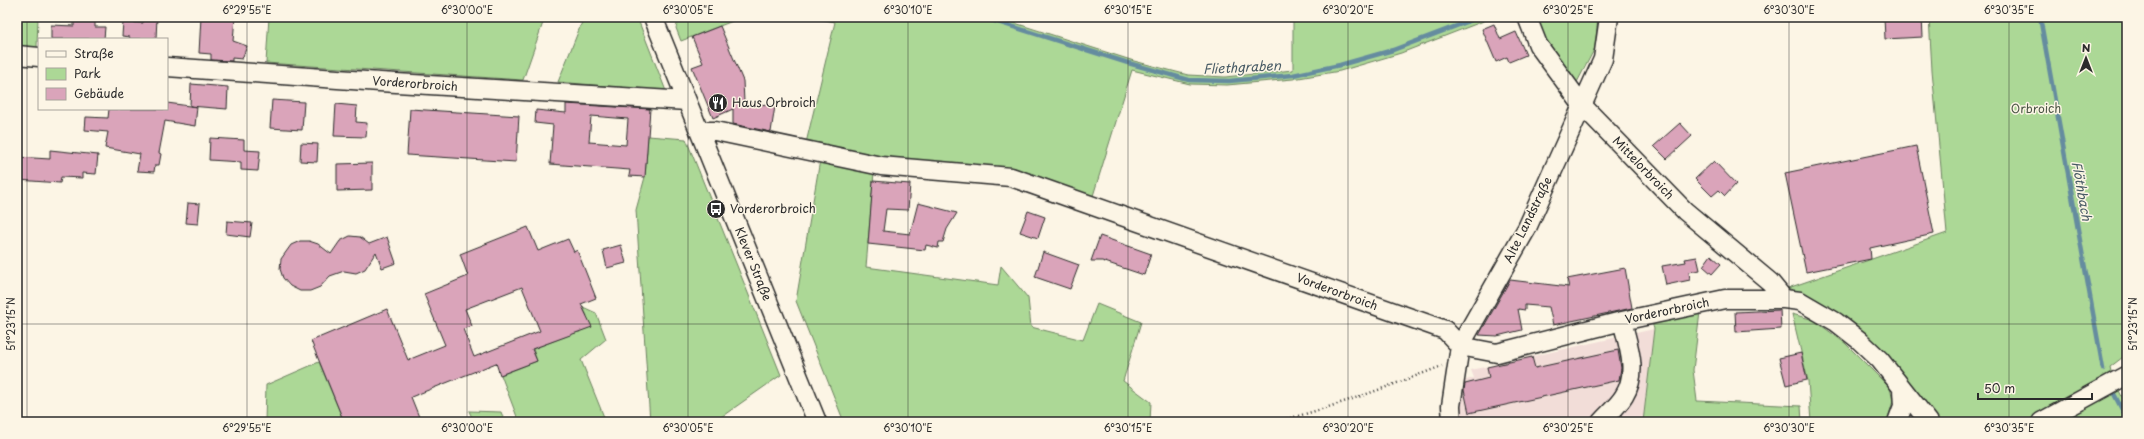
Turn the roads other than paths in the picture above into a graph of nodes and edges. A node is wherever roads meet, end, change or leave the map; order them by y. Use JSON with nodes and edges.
{"nodes":[{"id":1,"x":654,"y":17,"type":"edge"},
{"id":2,"x":1527,"y":17,"type":"edge"},
{"id":3,"x":1609,"y":17,"type":"edge"},
{"id":4,"x":17,"y":55,"type":"edge"},
{"id":5,"x":38,"y":57,"type":"edge"},
{"id":6,"x":168,"y":67,"type":"edge"},
{"id":7,"x":687,"y":101,"type":"junction"},
{"id":8,"x":1582,"y":105,"type":"junction"},
{"id":9,"x":699,"y":131,"type":"junction"},
{"id":10,"x":1784,"y":299,"type":"junction"},
{"id":11,"x":1622,"y":321,"type":"junction"},
{"id":12,"x":1459,"y":354,"type":"junction"},
{"id":13,"x":2127,"y":375,"type":"edge"},
{"id":14,"x":1902,"y":388,"type":"junction"},
{"id":15,"x":817,"y":422,"type":"edge"},
{"id":16,"x":1452,"y":422,"type":"edge"},
{"id":17,"x":1601,"y":422,"type":"edge"},
{"id":18,"x":1897,"y":422,"type":"edge"},
{"id":19,"x":1929,"y":422,"type":"edge"},
{"id":20,"x":2040,"y":422,"type":"edge"}],
"edges":[{"from":1,"to":7,"type":"street","name":"Klever Straße"},
{"from":2,"to":8,"type":"street","name":"Mittelorbroich"},
{"from":3,"to":8,"type":"street","name":"Alte Landstraße"},
{"from":4,"to":5,"type":"street"},
{"from":6,"to":7,"type":"street","name":"Vorderorbroich"},
{"from":7,"to":9,"type":"street","name":"Klever Straße"},
{"from":8,"to":10,"type":"street","name":"Mittelorbroich"},
{"from":8,"to":12,"type":"street","name":"Alte Landstraße"},
{"from":9,"to":12,"type":"street","name":"Vorderorbroich"},
{"from":9,"to":15,"type":"street","name":"Klever Straße"},
{"from":10,"to":11,"type":"street","name":"Vorderorbroich"},
{"from":10,"to":14,"type":"street","name":"Vorderorbroich"},
{"from":11,"to":12,"type":"street","name":"Vorderorbroich"},
{"from":11,"to":17,"type":"street"},
{"from":12,"to":16,"type":"street","name":"Alte Landstraße"},
{"from":13,"to":20,"type":"street"},
{"from":14,"to":18,"type":"street"},
{"from":14,"to":19,"type":"street","name":"Vorderorbroich"}]}
